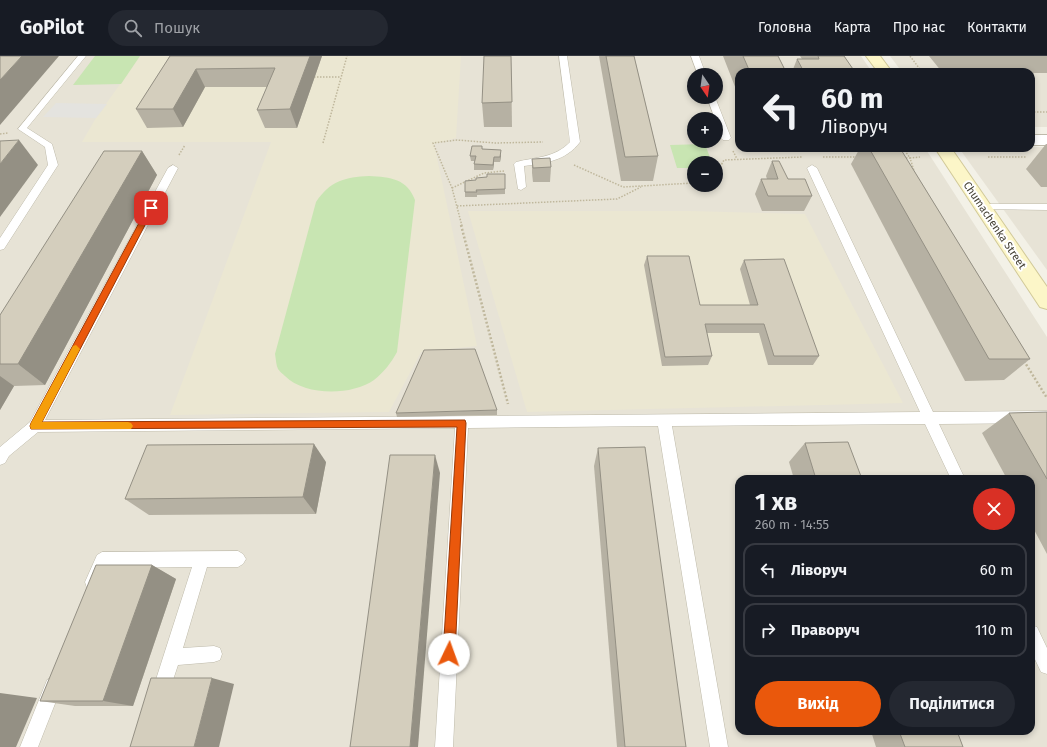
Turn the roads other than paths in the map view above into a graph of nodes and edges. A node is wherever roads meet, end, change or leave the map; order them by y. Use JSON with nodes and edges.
{"nodes":[{"id":1,"x":82,"y":56,"type":"edge"},
{"id":2,"x":563,"y":56,"type":"edge"},
{"id":3,"x":695,"y":56,"type":"edge"},
{"id":4,"x":873,"y":56,"type":"edge"},
{"id":5,"x":699,"y":68,"type":"edge"},
{"id":6,"x":883,"y":68,"type":"edge"},
{"id":7,"x":713,"y":104,"type":"edge"},
{"id":8,"x":726,"y":138,"type":"dead end"},
{"id":9,"x":1035,"y":140,"type":"edge"},
{"id":10,"x":1047,"y":140,"type":"edge"},
{"id":11,"x":946,"y":152,"type":"edge"},
{"id":12,"x":173,"y":168,"type":"dead end"},
{"id":13,"x":812,"y":168,"type":"dead end"},
{"id":14,"x":521,"y":187,"type":"dead end"},
{"id":15,"x":983,"y":207,"type":"junction"},
{"id":16,"x":1047,"y":207,"type":"edge"},
{"id":17,"x":0,"y":246,"type":"edge"},
{"id":18,"x":1047,"y":302,"type":"edge"},
{"id":19,"x":1047,"y":417,"type":"edge"},
{"id":20,"x":929,"y":418,"type":"junction"},
{"id":21,"x":664,"y":421,"type":"junction"},
{"id":22,"x":462,"y":423,"type":"junction"},
{"id":23,"x":35,"y":426,"type":"junction"},
{"id":24,"x":0,"y":459,"type":"edge"},
{"id":25,"x":956,"y":475,"type":"edge"},
{"id":26,"x":202,"y":559,"type":"junction"},
{"id":27,"x":238,"y":559,"type":"dead end"},
{"id":28,"x":88,"y":596,"type":"edge"},
{"id":29,"x":1035,"y":641,"type":"edge"},
{"id":30,"x":214,"y":654,"type":"dead end"},
{"id":31,"x":172,"y":657,"type":"junction"},
{"id":32,"x":1047,"y":666,"type":"edge"},
{"id":33,"x":60,"y":668,"type":"edge"},
{"id":34,"x":155,"y":709,"type":"edge"},
{"id":35,"x":29,"y":747,"type":"edge"},
{"id":36,"x":444,"y":747,"type":"edge"},
{"id":37,"x":719,"y":747,"type":"edge"}],
"edges":[{"from":1,"to":17,"type":"lane"},
{"from":2,"to":14,"type":"lane"},
{"from":3,"to":5,"type":"lane"},
{"from":4,"to":6,"type":"street"},
{"from":7,"to":8,"type":"lane"},
{"from":9,"to":10,"type":"street"},
{"from":11,"to":15,"type":"street","name":"Chumachenka Street"},
{"from":12,"to":23,"type":"lane"},
{"from":13,"to":20,"type":"lane"},
{"from":15,"to":16,"type":"lane"},
{"from":15,"to":18,"type":"street","name":"Chumachenka Street"},
{"from":19,"to":20,"type":"lane"},
{"from":20,"to":21,"type":"lane"},
{"from":20,"to":25,"type":"lane"},
{"from":21,"to":22,"type":"lane"},
{"from":21,"to":37,"type":"lane"},
{"from":22,"to":23,"type":"lane"},
{"from":22,"to":36,"type":"lane"},
{"from":23,"to":24,"type":"lane"},
{"from":26,"to":27,"type":"lane"},
{"from":26,"to":28,"type":"lane"},
{"from":26,"to":31,"type":"lane"},
{"from":29,"to":32,"type":"lane"},
{"from":30,"to":31,"type":"lane"},
{"from":31,"to":34,"type":"lane"},
{"from":33,"to":35,"type":"lane"}]}
